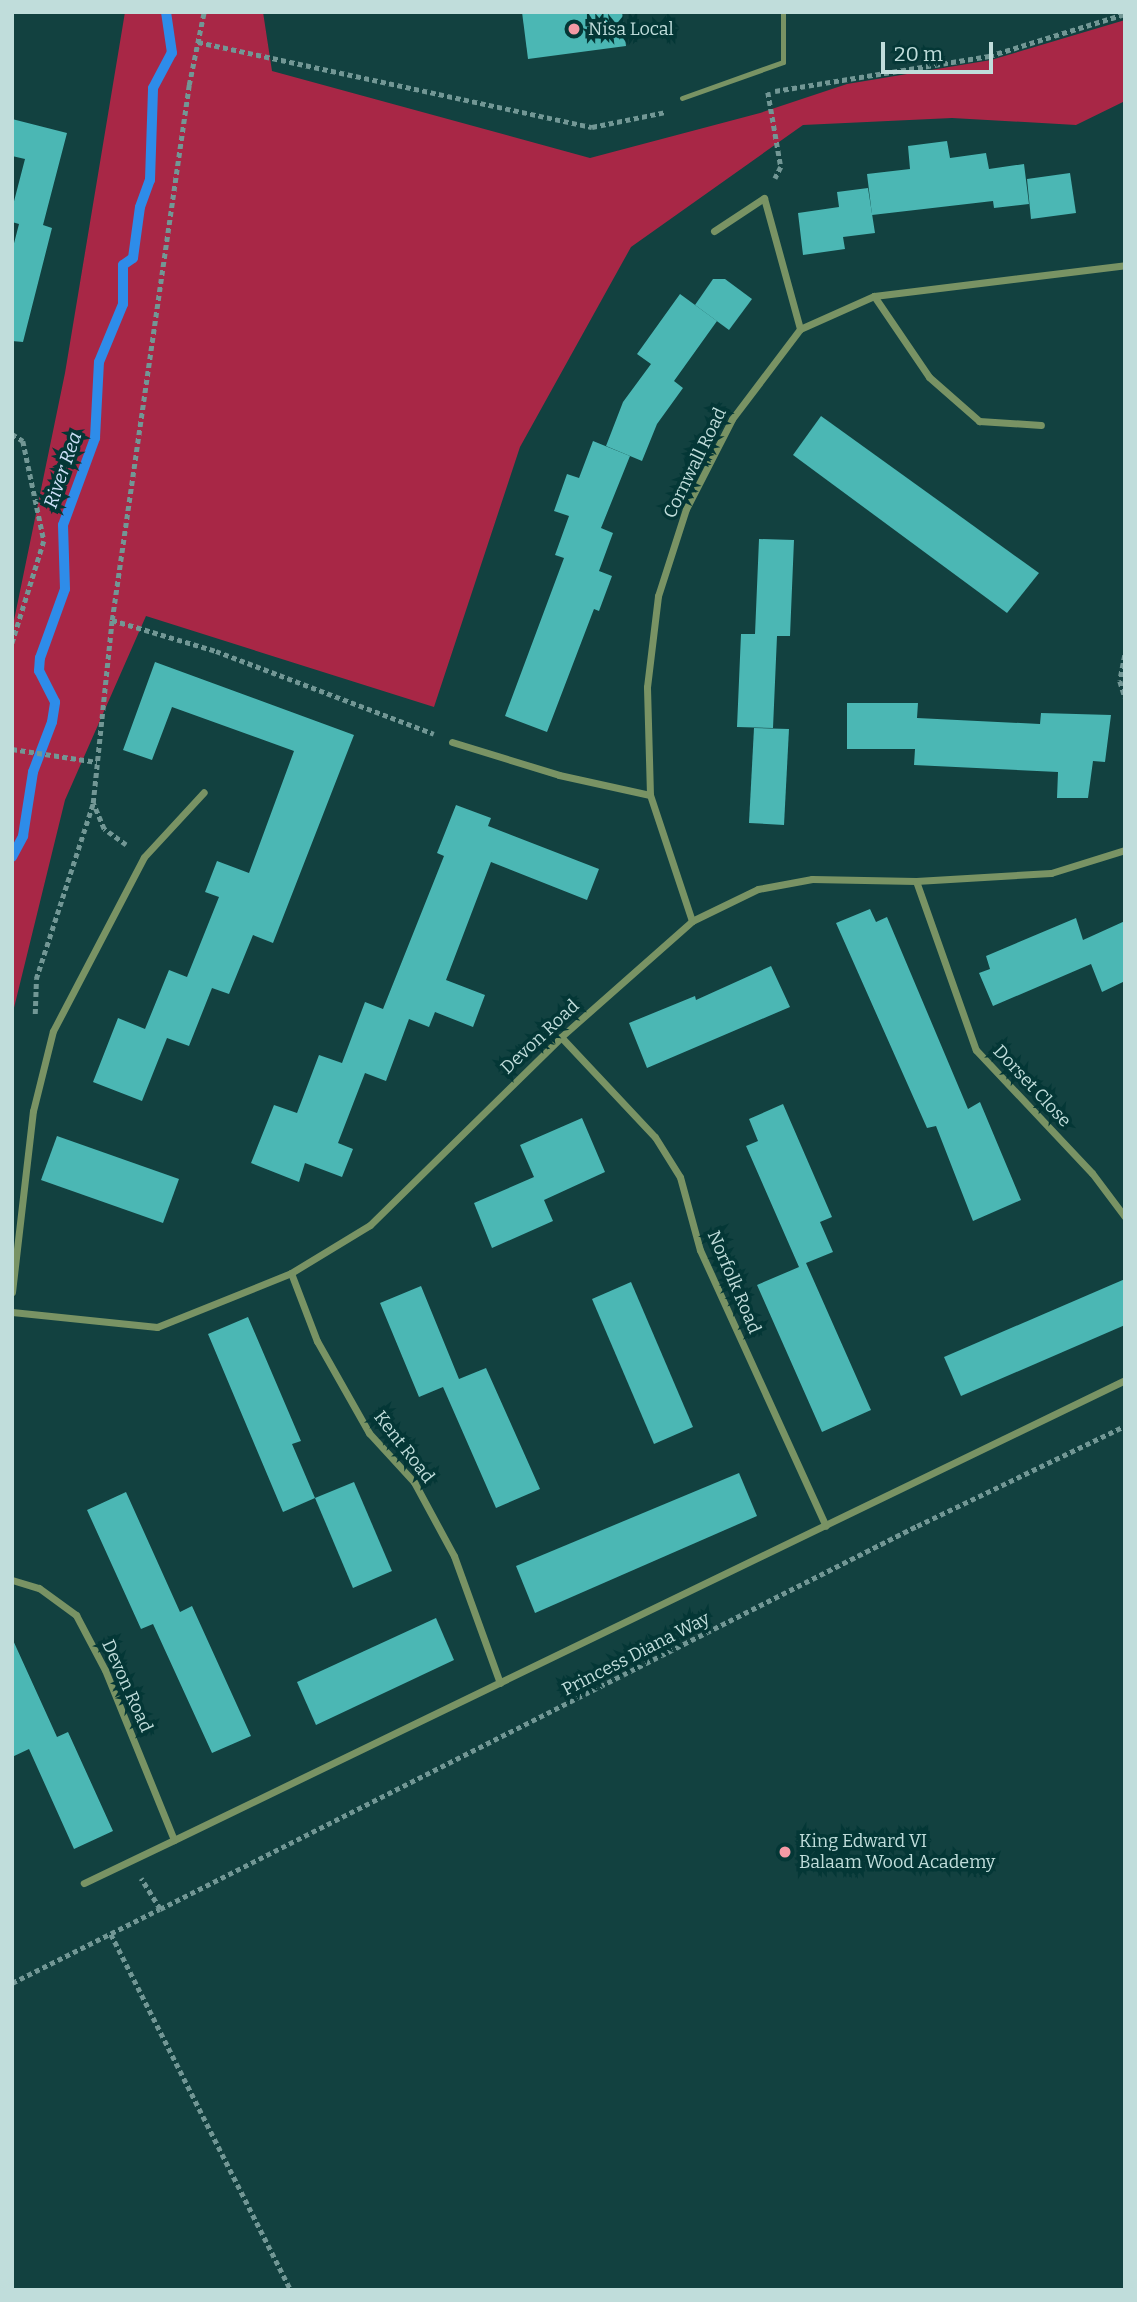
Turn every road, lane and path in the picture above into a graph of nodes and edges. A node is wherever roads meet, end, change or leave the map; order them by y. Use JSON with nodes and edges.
{"nodes":[{"id":1,"x":204,"y":12,"type":"edge"},
{"id":2,"x":783,"y":12,"type":"edge"},
{"id":3,"x":1125,"y":15,"type":"edge"},
{"id":4,"x":198,"y":42,"type":"junction"},
{"id":5,"x":768,"y":92,"type":"junction"},
{"id":6,"x":754,"y":95,"type":"dead end"},
{"id":7,"x":682,"y":98,"type":"dead end"},
{"id":8,"x":673,"y":111,"type":"dead end"},
{"id":9,"x":764,"y":198,"type":"junction"},
{"id":10,"x":714,"y":230,"type":"dead end"},
{"id":11,"x":1125,"y":265,"type":"edge"},
{"id":12,"x":874,"y":296,"type":"junction"},
{"id":13,"x":800,"y":329,"type":"junction"},
{"id":14,"x":1041,"y":425,"type":"dead end"},
{"id":15,"x":12,"y":434,"type":"edge"},
{"id":16,"x":112,"y":620,"type":"junction"},
{"id":17,"x":12,"y":644,"type":"edge"},
{"id":18,"x":1125,"y":655,"type":"edge"},
{"id":19,"x":1125,"y":697,"type":"edge"},
{"id":20,"x":452,"y":742,"type":"joint"},
{"id":21,"x":12,"y":748,"type":"edge"},
{"id":22,"x":97,"y":762,"type":"junction"},
{"id":23,"x":204,"y":792,"type":"dead end"},
{"id":24,"x":650,"y":795,"type":"junction"},
{"id":25,"x":93,"y":803,"type":"junction"},
{"id":26,"x":1125,"y":850,"type":"edge"},
{"id":27,"x":144,"y":857,"type":"junction"},
{"id":28,"x":916,"y":881,"type":"junction"},
{"id":29,"x":692,"y":921,"type":"junction"},
{"id":30,"x":35,"y":1019,"type":"dead end"},
{"id":31,"x":561,"y":1037,"type":"junction"},
{"id":32,"x":1125,"y":1217,"type":"edge"},
{"id":33,"x":291,"y":1273,"type":"junction"},
{"id":34,"x":12,"y":1292,"type":"edge"},
{"id":35,"x":12,"y":1312,"type":"edge"},
{"id":36,"x":1125,"y":1380,"type":"edge"},
{"id":37,"x":1125,"y":1426,"type":"edge"},
{"id":38,"x":827,"y":1526,"type":"junction"},
{"id":39,"x":12,"y":1580,"type":"edge"},
{"id":40,"x":500,"y":1683,"type":"junction"},
{"id":41,"x":174,"y":1840,"type":"junction"},
{"id":42,"x":131,"y":1861,"type":"junction"},
{"id":43,"x":84,"y":1883,"type":"dead end"},
{"id":44,"x":160,"y":1909,"type":"junction"},
{"id":45,"x":110,"y":1934,"type":"junction"},
{"id":46,"x":12,"y":1983,"type":"edge"},
{"id":47,"x":291,"y":2290,"type":"edge"}],
"edges":[{"from":1,"to":4,"type":"path"},
{"from":2,"to":7,"type":"lane"},
{"from":3,"to":5,"type":"path"},
{"from":4,"to":8,"type":"path"},
{"from":4,"to":16,"type":"path"},
{"from":5,"to":6,"type":"path"},
{"from":5,"to":9,"type":"path"},
{"from":9,"to":10,"type":"street"},
{"from":9,"to":13,"type":"street"},
{"from":11,"to":12,"type":"street","name":"Cornwall Road"},
{"from":12,"to":13,"type":"street","name":"Cornwall Road"},
{"from":12,"to":14,"type":"street"},
{"from":13,"to":24,"type":"street","name":"Cornwall Road"},
{"from":15,"to":17,"type":"path"},
{"from":16,"to":20,"type":"path"},
{"from":16,"to":22,"type":"path"},
{"from":18,"to":19,"type":"path"},
{"from":20,"to":24,"type":"street"},
{"from":21,"to":22,"type":"path"},
{"from":22,"to":25,"type":"path"},
{"from":23,"to":27,"type":"street"},
{"from":24,"to":29,"type":"street","name":"Cornwall Road"},
{"from":25,"to":27,"type":"path"},
{"from":25,"to":30,"type":"path"},
{"from":26,"to":28,"type":"street","name":"Devon Road"},
{"from":27,"to":34,"type":"street"},
{"from":28,"to":29,"type":"street","name":"Devon Road"},
{"from":28,"to":32,"type":"street","name":"Dorset Close"},
{"from":29,"to":31,"type":"street","name":"Devon Road"},
{"from":31,"to":33,"type":"street","name":"Devon Road"},
{"from":31,"to":38,"type":"street","name":"Norfolk Road"},
{"from":33,"to":35,"type":"street","name":"Devon Road"},
{"from":33,"to":40,"type":"street","name":"Kent Road"},
{"from":36,"to":38,"type":"street"},
{"from":37,"to":44,"type":"path","name":"Princess Diana Way"},
{"from":38,"to":40,"type":"street"},
{"from":39,"to":41,"type":"street","name":"Devon Road"},
{"from":40,"to":41,"type":"street"},
{"from":41,"to":42,"type":"street"},
{"from":42,"to":43,"type":"street"},
{"from":42,"to":44,"type":"path"},
{"from":44,"to":45,"type":"path","name":"Princess Diana Way"},
{"from":45,"to":46,"type":"path","name":"Princess Diana Way"},
{"from":45,"to":47,"type":"path"}]}
